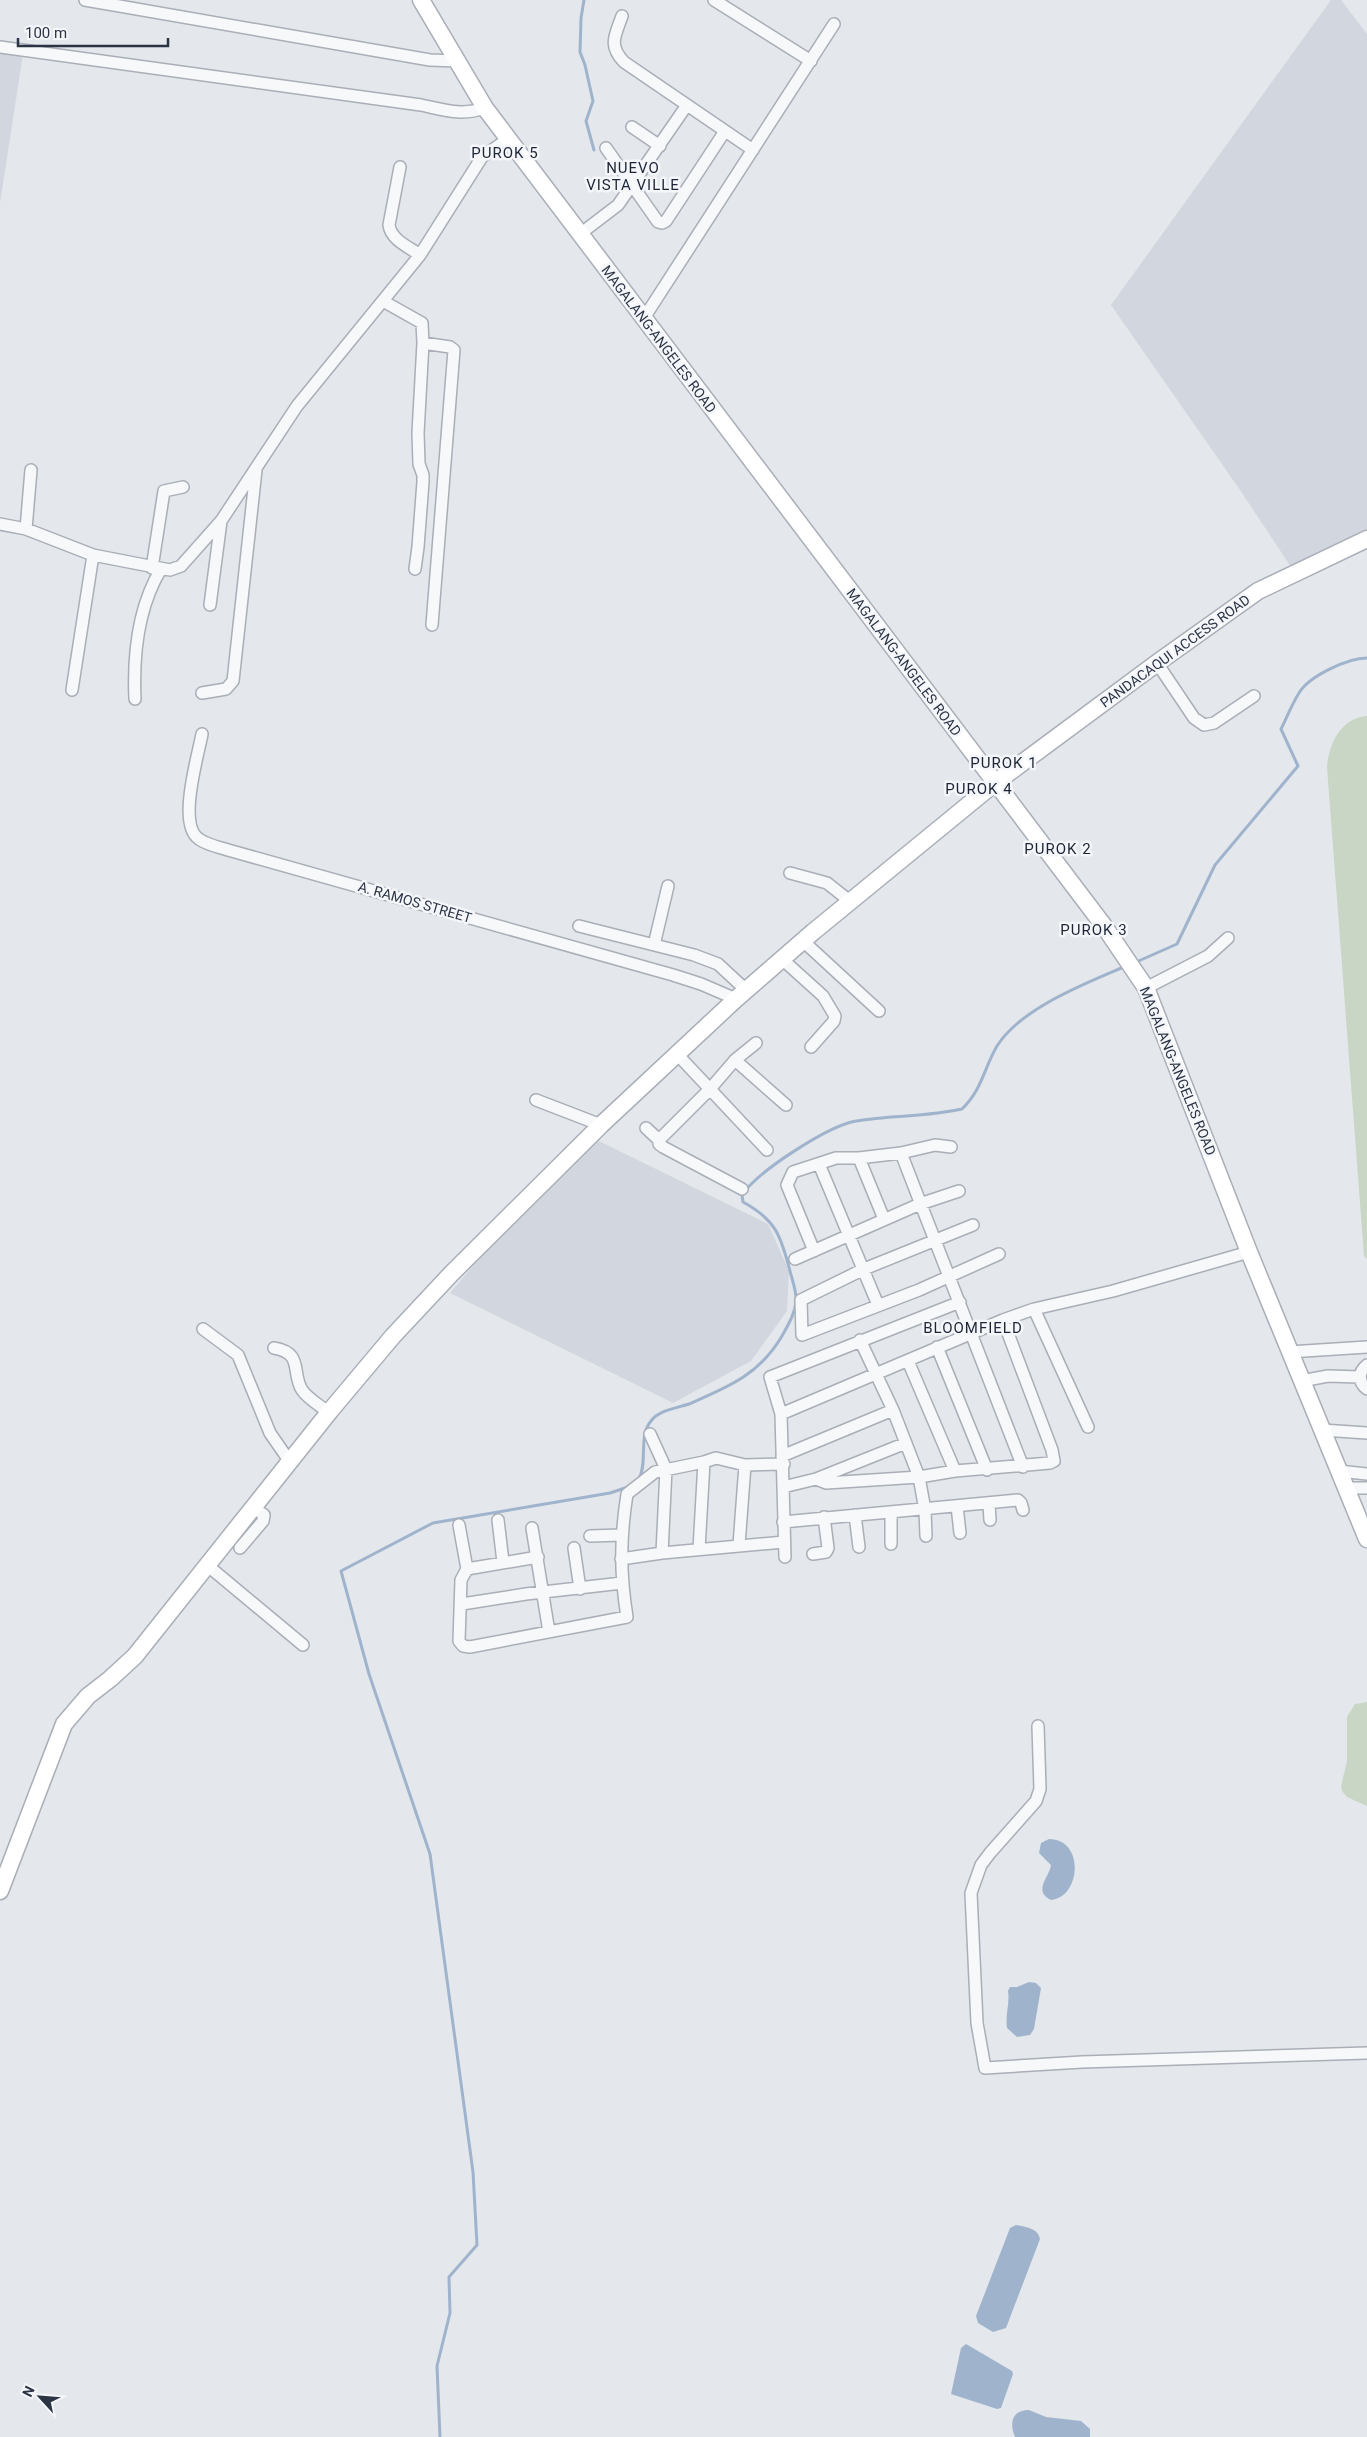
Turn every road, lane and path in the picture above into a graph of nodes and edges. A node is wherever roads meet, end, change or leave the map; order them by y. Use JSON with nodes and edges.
{"nodes":[{"id":1,"x":85,"y":0,"type":"edge"},
{"id":2,"x":421,"y":0,"type":"edge"},
{"id":3,"x":714,"y":0,"type":"edge"},
{"id":4,"x":622,"y":16,"type":"dead end"},
{"id":5,"x":834,"y":24,"type":"dead end"},
{"id":6,"x":0,"y":47,"type":"edge"},
{"id":7,"x":457,"y":61,"type":"junction"},
{"id":8,"x":811,"y":61,"type":"junction"},
{"id":9,"x":687,"y":105,"type":"junction"},
{"id":10,"x":485,"y":108,"type":"junction"},
{"id":11,"x":632,"y":127,"type":"dead end"},
{"id":12,"x":725,"y":131,"type":"junction"},
{"id":13,"x":508,"y":139,"type":"junction"},
{"id":14,"x":660,"y":146,"type":"junction"},
{"id":15,"x":606,"y":148,"type":"dead end"},
{"id":16,"x":753,"y":150,"type":"junction"},
{"id":17,"x":400,"y":167,"type":"dead end"},
{"id":18,"x":632,"y":187,"type":"junction"},
{"id":19,"x":580,"y":234,"type":"junction"},
{"id":20,"x":420,"y":255,"type":"junction"},
{"id":21,"x":383,"y":301,"type":"junction"},
{"id":22,"x":644,"y":318,"type":"junction"},
{"id":23,"x":423,"y":343,"type":"junction"},
{"id":24,"x":256,"y":468,"type":"junction"},
{"id":25,"x":31,"y":470,"type":"dead end"},
{"id":26,"x":183,"y":487,"type":"dead end"},
{"id":27,"x":221,"y":521,"type":"junction"},
{"id":28,"x":0,"y":524,"type":"edge"},
{"id":29,"x":26,"y":529,"type":"junction"},
{"id":30,"x":1367,"y":540,"type":"edge"},
{"id":31,"x":93,"y":555,"type":"junction"},
{"id":32,"x":156,"y":568,"type":"junction"},
{"id":33,"x":415,"y":568,"type":"dead end"},
{"id":34,"x":210,"y":605,"type":"dead end"},
{"id":35,"x":432,"y":625,"type":"dead end"},
{"id":36,"x":1157,"y":663,"type":"junction"},
{"id":37,"x":72,"y":690,"type":"dead end"},
{"id":38,"x":202,"y":693,"type":"dead end"},
{"id":39,"x":1254,"y":696,"type":"dead end"},
{"id":40,"x":136,"y":698,"type":"dead end"},
{"id":41,"x":202,"y":734,"type":"dead end"},
{"id":42,"x":995,"y":783,"type":"junction"},
{"id":43,"x":790,"y":873,"type":"dead end"},
{"id":44,"x":668,"y":886,"type":"dead end"},
{"id":45,"x":851,"y":902,"type":"junction"},
{"id":46,"x":579,"y":926,"type":"dead end"},
{"id":47,"x":1228,"y":938,"type":"dead end"},
{"id":48,"x":803,"y":941,"type":"junction"},
{"id":49,"x":654,"y":945,"type":"junction"},
{"id":50,"x":782,"y":959,"type":"junction"},
{"id":51,"x":1146,"y":988,"type":"junction"},
{"id":52,"x":741,"y":994,"type":"junction"},
{"id":53,"x":880,"y":1011,"type":"dead end"},
{"id":54,"x":756,"y":1043,"type":"dead end"},
{"id":55,"x":811,"y":1048,"type":"dead end"},
{"id":56,"x":677,"y":1054,"type":"junction"},
{"id":57,"x":735,"y":1060,"type":"junction"},
{"id":58,"x":710,"y":1089,"type":"junction"},
{"id":59,"x":536,"y":1100,"type":"dead end"},
{"id":60,"x":786,"y":1105,"type":"dead end"},
{"id":61,"x":601,"y":1124,"type":"junction"},
{"id":62,"x":646,"y":1128,"type":"dead end"},
{"id":63,"x":659,"y":1140,"type":"junction"},
{"id":64,"x":951,"y":1146,"type":"dead end"},
{"id":65,"x":767,"y":1150,"type":"dead end"},
{"id":66,"x":901,"y":1153,"type":"junction"},
{"id":67,"x":859,"y":1158,"type":"junction"},
{"id":68,"x":819,"y":1164,"type":"junction"},
{"id":69,"x":742,"y":1189,"type":"dead end"},
{"id":70,"x":959,"y":1190,"type":"dead end"},
{"id":71,"x":920,"y":1204,"type":"junction"},
{"id":72,"x":884,"y":1219,"type":"junction"},
{"id":73,"x":973,"y":1225,"type":"dead end"},
{"id":74,"x":850,"y":1235,"type":"junction"},
{"id":75,"x":935,"y":1240,"type":"junction"},
{"id":76,"x":814,"y":1251,"type":"junction"},
{"id":77,"x":1249,"y":1252,"type":"junction"},
{"id":78,"x":999,"y":1254,"type":"dead end"},
{"id":79,"x":795,"y":1259,"type":"dead end"},
{"id":80,"x":864,"y":1269,"type":"junction"},
{"id":81,"x":950,"y":1276,"type":"junction"},
{"id":82,"x":960,"y":1302,"type":"junction"},
{"id":83,"x":878,"y":1305,"type":"junction"},
{"id":84,"x":1034,"y":1309,"type":"junction"},
{"id":85,"x":1002,"y":1320,"type":"junction"},
{"id":86,"x":203,"y":1329,"type":"dead end"},
{"id":87,"x":970,"y":1334,"type":"junction"},
{"id":88,"x":860,"y":1340,"type":"junction"},
{"id":89,"x":937,"y":1346,"type":"junction"},
{"id":90,"x":1367,"y":1347,"type":"edge"},
{"id":91,"x":274,"y":1348,"type":"dead end"},
{"id":92,"x":1289,"y":1352,"type":"junction"},
{"id":93,"x":908,"y":1361,"type":"junction"},
{"id":94,"x":1367,"y":1365,"type":"edge"},
{"id":95,"x":877,"y":1373,"type":"junction"},
{"id":96,"x":1360,"y":1376,"type":"junction"},
{"id":97,"x":1301,"y":1381,"type":"junction"},
{"id":98,"x":1367,"y":1388,"type":"edge"},
{"id":99,"x":893,"y":1410,"type":"junction"},
{"id":100,"x":329,"y":1413,"type":"junction"},
{"id":101,"x":781,"y":1414,"type":"junction"},
{"id":102,"x":1088,"y":1427,"type":"dead end"},
{"id":103,"x":1322,"y":1430,"type":"junction"},
{"id":104,"x":1367,"y":1433,"type":"edge"},
{"id":105,"x":650,"y":1434,"type":"dead end"},
{"id":106,"x":906,"y":1442,"type":"junction"},
{"id":107,"x":783,"y":1460,"type":"junction"},
{"id":108,"x":290,"y":1462,"type":"junction"},
{"id":109,"x":704,"y":1462,"type":"junction"},
{"id":110,"x":745,"y":1465,"type":"junction"},
{"id":111,"x":1023,"y":1467,"type":"junction"},
{"id":112,"x":666,"y":1468,"type":"junction"},
{"id":113,"x":987,"y":1470,"type":"junction"},
{"id":114,"x":955,"y":1471,"type":"junction"},
{"id":115,"x":1339,"y":1471,"type":"junction"},
{"id":116,"x":1367,"y":1474,"type":"edge"},
{"id":117,"x":919,"y":1477,"type":"junction"},
{"id":118,"x":816,"y":1479,"type":"junction"},
{"id":119,"x":783,"y":1487,"type":"junction"},
{"id":120,"x":1348,"y":1488,"type":"junction"},
{"id":121,"x":1367,"y":1488,"type":"edge"},
{"id":122,"x":989,"y":1504,"type":"junction"},
{"id":123,"x":957,"y":1506,"type":"junction"},
{"id":124,"x":254,"y":1507,"type":"junction"},
{"id":125,"x":925,"y":1510,"type":"junction"},
{"id":126,"x":1023,"y":1510,"type":"dead end"},
{"id":127,"x":891,"y":1513,"type":"junction"},
{"id":128,"x":855,"y":1515,"type":"junction"},
{"id":129,"x":824,"y":1517,"type":"junction"},
{"id":130,"x":498,"y":1520,"type":"dead end"},
{"id":131,"x":990,"y":1520,"type":"dead end"},
{"id":132,"x":783,"y":1522,"type":"junction"},
{"id":133,"x":459,"y":1525,"type":"dead end"},
{"id":134,"x":532,"y":1528,"type":"dead end"},
{"id":135,"x":960,"y":1533,"type":"dead end"},
{"id":136,"x":621,"y":1535,"type":"junction"},
{"id":137,"x":590,"y":1536,"type":"dead end"},
{"id":138,"x":926,"y":1536,"type":"dead end"},
{"id":139,"x":1367,"y":1539,"type":"edge"},
{"id":140,"x":784,"y":1542,"type":"junction"},
{"id":141,"x":891,"y":1544,"type":"dead end"},
{"id":142,"x":739,"y":1545,"type":"junction"},
{"id":143,"x":859,"y":1547,"type":"dead end"},
{"id":144,"x":240,"y":1548,"type":"dead end"},
{"id":145,"x":574,"y":1548,"type":"dead end"},
{"id":146,"x":699,"y":1549,"type":"junction"},
{"id":147,"x":662,"y":1553,"type":"junction"},
{"id":148,"x":813,"y":1554,"type":"dead end"},
{"id":149,"x":538,"y":1557,"type":"junction"},
{"id":150,"x":785,"y":1557,"type":"dead end"},
{"id":151,"x":621,"y":1559,"type":"junction"},
{"id":152,"x":504,"y":1562,"type":"junction"},
{"id":153,"x":207,"y":1565,"type":"junction"},
{"id":154,"x":467,"y":1568,"type":"junction"},
{"id":155,"x":622,"y":1583,"type":"junction"},
{"id":156,"x":580,"y":1589,"type":"junction"},
{"id":157,"x":543,"y":1592,"type":"junction"},
{"id":158,"x":462,"y":1604,"type":"junction"},
{"id":159,"x":548,"y":1632,"type":"junction"},
{"id":160,"x":303,"y":1645,"type":"dead end"},
{"id":161,"x":1038,"y":1726,"type":"dead end"},
{"id":162,"x":0,"y":1891,"type":"edge"},
{"id":163,"x":1367,"y":2053,"type":"edge"}],
"edges":[{"from":1,"to":7,"type":"street"},
{"from":2,"to":7,"type":"street","name":"MAGALANG-ANGELES ROAD"},
{"from":3,"to":8,"type":"street"},
{"from":4,"to":9,"type":"street"},
{"from":5,"to":8,"type":"street"},
{"from":6,"to":10,"type":"street"},
{"from":7,"to":10,"type":"street","name":"MAGALANG-ANGELES ROAD"},
{"from":8,"to":16,"type":"street"},
{"from":9,"to":12,"type":"street"},
{"from":9,"to":14,"type":"street"},
{"from":10,"to":13,"type":"street","name":"MAGALANG-ANGELES ROAD"},
{"from":11,"to":14,"type":"street"},
{"from":12,"to":16,"type":"street"},
{"from":12,"to":18,"type":"street"},
{"from":13,"to":19,"type":"street","name":"MAGALANG-ANGELES ROAD"},
{"from":13,"to":20,"type":"street"},
{"from":14,"to":18,"type":"street"},
{"from":15,"to":18,"type":"street"},
{"from":16,"to":22,"type":"street"},
{"from":17,"to":20,"type":"street"},
{"from":18,"to":19,"type":"street"},
{"from":19,"to":22,"type":"street","name":"MAGALANG-ANGELES ROAD"},
{"from":20,"to":21,"type":"street"},
{"from":21,"to":23,"type":"street"},
{"from":21,"to":24,"type":"street"},
{"from":22,"to":42,"type":"street","name":"MAGALANG-ANGELES ROAD"},
{"from":23,"to":33,"type":"street"},
{"from":23,"to":35,"type":"street"},
{"from":24,"to":27,"type":"street"},
{"from":24,"to":38,"type":"street"},
{"from":25,"to":29,"type":"street"},
{"from":26,"to":32,"type":"street"},
{"from":27,"to":32,"type":"street"},
{"from":27,"to":34,"type":"street"},
{"from":28,"to":29,"type":"street"},
{"from":29,"to":31,"type":"street"},
{"from":30,"to":36,"type":"street","name":"PANDACAQUI ACCESS ROAD"},
{"from":31,"to":32,"type":"street"},
{"from":31,"to":37,"type":"street"},
{"from":32,"to":40,"type":"street"},
{"from":36,"to":39,"type":"street"},
{"from":36,"to":42,"type":"street","name":"PANDACAQUI ACCESS ROAD"},
{"from":41,"to":52,"type":"street","name":"A. RAMOS STREET"},
{"from":42,"to":45,"type":"street","name":"PANDACAQUI ACCESS ROAD"},
{"from":42,"to":51,"type":"street","name":"MAGALANG-ANGELES ROAD"},
{"from":43,"to":45,"type":"street"},
{"from":44,"to":49,"type":"street"},
{"from":45,"to":48,"type":"street","name":"PANDACAQUI ACCESS ROAD"},
{"from":46,"to":49,"type":"street"},
{"from":47,"to":51,"type":"street"},
{"from":48,"to":50,"type":"street","name":"PANDACAQUI ACCESS ROAD"},
{"from":48,"to":53,"type":"street"},
{"from":49,"to":52,"type":"street"},
{"from":50,"to":52,"type":"street","name":"PANDACAQUI ACCESS ROAD"},
{"from":50,"to":55,"type":"street"},
{"from":51,"to":77,"type":"street","name":"MAGALANG-ANGELES ROAD"},
{"from":52,"to":56,"type":"street","name":"PANDACAQUI ACCESS ROAD"},
{"from":54,"to":57,"type":"street"},
{"from":56,"to":58,"type":"street"},
{"from":56,"to":61,"type":"street","name":"PANDACAQUI ACCESS ROAD"},
{"from":57,"to":58,"type":"street"},
{"from":57,"to":60,"type":"street"},
{"from":58,"to":63,"type":"street"},
{"from":58,"to":65,"type":"street"},
{"from":59,"to":61,"type":"street"},
{"from":61,"to":100,"type":"street","name":"PANDACAQUI ACCESS ROAD"},
{"from":62,"to":63,"type":"street"},
{"from":63,"to":69,"type":"street"},
{"from":64,"to":66,"type":"street"},
{"from":66,"to":67,"type":"street"},
{"from":66,"to":71,"type":"street"},
{"from":67,"to":68,"type":"street"},
{"from":67,"to":72,"type":"street"},
{"from":68,"to":74,"type":"street"},
{"from":68,"to":76,"type":"street"},
{"from":70,"to":71,"type":"street"},
{"from":71,"to":72,"type":"street"},
{"from":71,"to":75,"type":"street"},
{"from":72,"to":74,"type":"street"},
{"from":73,"to":75,"type":"street"},
{"from":74,"to":76,"type":"street"},
{"from":74,"to":80,"type":"street"},
{"from":75,"to":80,"type":"street"},
{"from":75,"to":81,"type":"street"},
{"from":76,"to":79,"type":"street"},
{"from":77,"to":84,"type":"street"},
{"from":77,"to":92,"type":"street","name":"MAGALANG-ANGELES ROAD"},
{"from":78,"to":81,"type":"street"},
{"from":80,"to":83,"type":"street"},
{"from":80,"to":83,"type":"street"},
{"from":81,"to":82,"type":"street"},
{"from":81,"to":83,"type":"street"},
{"from":82,"to":87,"type":"street"},
{"from":82,"to":88,"type":"street"},
{"from":84,"to":85,"type":"street"},
{"from":84,"to":102,"type":"street"},
{"from":85,"to":87,"type":"street"},
{"from":85,"to":111,"type":"street"},
{"from":86,"to":108,"type":"street"},
{"from":87,"to":89,"type":"street"},
{"from":87,"to":111,"type":"street"},
{"from":88,"to":95,"type":"street"},
{"from":88,"to":101,"type":"street"},
{"from":89,"to":93,"type":"street"},
{"from":89,"to":113,"type":"street"},
{"from":90,"to":92,"type":"street"},
{"from":91,"to":100,"type":"street"},
{"from":92,"to":97,"type":"street","name":"MAGALANG-ANGELES ROAD"},
{"from":93,"to":95,"type":"street"},
{"from":93,"to":114,"type":"street"},
{"from":94,"to":96,"type":"street"},
{"from":95,"to":99,"type":"street"},
{"from":95,"to":101,"type":"street"},
{"from":96,"to":97,"type":"street"},
{"from":96,"to":98,"type":"street"},
{"from":97,"to":103,"type":"street","name":"MAGALANG-ANGELES ROAD"},
{"from":99,"to":106,"type":"street"},
{"from":99,"to":107,"type":"street"},
{"from":100,"to":108,"type":"street","name":"PANDACAQUI ACCESS ROAD"},
{"from":101,"to":107,"type":"street"},
{"from":103,"to":104,"type":"street"},
{"from":103,"to":115,"type":"street","name":"MAGALANG-ANGELES ROAD"},
{"from":105,"to":112,"type":"street"},
{"from":106,"to":117,"type":"street"},
{"from":106,"to":118,"type":"street"},
{"from":107,"to":110,"type":"street"},
{"from":107,"to":119,"type":"street"},
{"from":108,"to":124,"type":"street","name":"PANDACAQUI ACCESS ROAD"},
{"from":109,"to":110,"type":"street"},
{"from":109,"to":112,"type":"street"},
{"from":109,"to":146,"type":"street"},
{"from":110,"to":142,"type":"street"},
{"from":111,"to":113,"type":"street"},
{"from":112,"to":136,"type":"street"},
{"from":112,"to":147,"type":"street"},
{"from":113,"to":114,"type":"street"},
{"from":114,"to":117,"type":"street"},
{"from":115,"to":116,"type":"street"},
{"from":115,"to":120,"type":"street","name":"MAGALANG-ANGELES ROAD"},
{"from":117,"to":118,"type":"street"},
{"from":117,"to":125,"type":"street"},
{"from":118,"to":119,"type":"street"},
{"from":119,"to":132,"type":"street"},
{"from":120,"to":121,"type":"street"},
{"from":120,"to":139,"type":"street","name":"MAGALANG-ANGELES ROAD"},
{"from":122,"to":123,"type":"street"},
{"from":122,"to":126,"type":"street"},
{"from":122,"to":131,"type":"street"},
{"from":123,"to":125,"type":"street"},
{"from":123,"to":135,"type":"street"},
{"from":124,"to":144,"type":"street"},
{"from":124,"to":153,"type":"street","name":"PANDACAQUI ACCESS ROAD"},
{"from":125,"to":127,"type":"street"},
{"from":125,"to":138,"type":"street"},
{"from":127,"to":128,"type":"street"},
{"from":127,"to":141,"type":"street"},
{"from":128,"to":129,"type":"street"},
{"from":128,"to":143,"type":"street"},
{"from":129,"to":132,"type":"street"},
{"from":129,"to":148,"type":"street"},
{"from":130,"to":152,"type":"street"},
{"from":132,"to":140,"type":"street"},
{"from":133,"to":154,"type":"street"},
{"from":134,"to":149,"type":"street"},
{"from":136,"to":137,"type":"street"},
{"from":136,"to":151,"type":"street"},
{"from":140,"to":142,"type":"street"},
{"from":140,"to":150,"type":"street"},
{"from":142,"to":146,"type":"street"},
{"from":145,"to":156,"type":"street"},
{"from":146,"to":147,"type":"street"},
{"from":147,"to":151,"type":"street"},
{"from":149,"to":152,"type":"street"},
{"from":149,"to":157,"type":"street"},
{"from":151,"to":155,"type":"street"},
{"from":152,"to":154,"type":"street"},
{"from":153,"to":160,"type":"street"},
{"from":153,"to":162,"type":"street","name":"PANDACAQUI ACCESS ROAD"},
{"from":154,"to":158,"type":"street"},
{"from":155,"to":156,"type":"street"},
{"from":155,"to":159,"type":"street"},
{"from":156,"to":157,"type":"street"},
{"from":157,"to":158,"type":"street"},
{"from":157,"to":159,"type":"street"},
{"from":158,"to":159,"type":"street"},
{"from":161,"to":163,"type":"street"}]}
